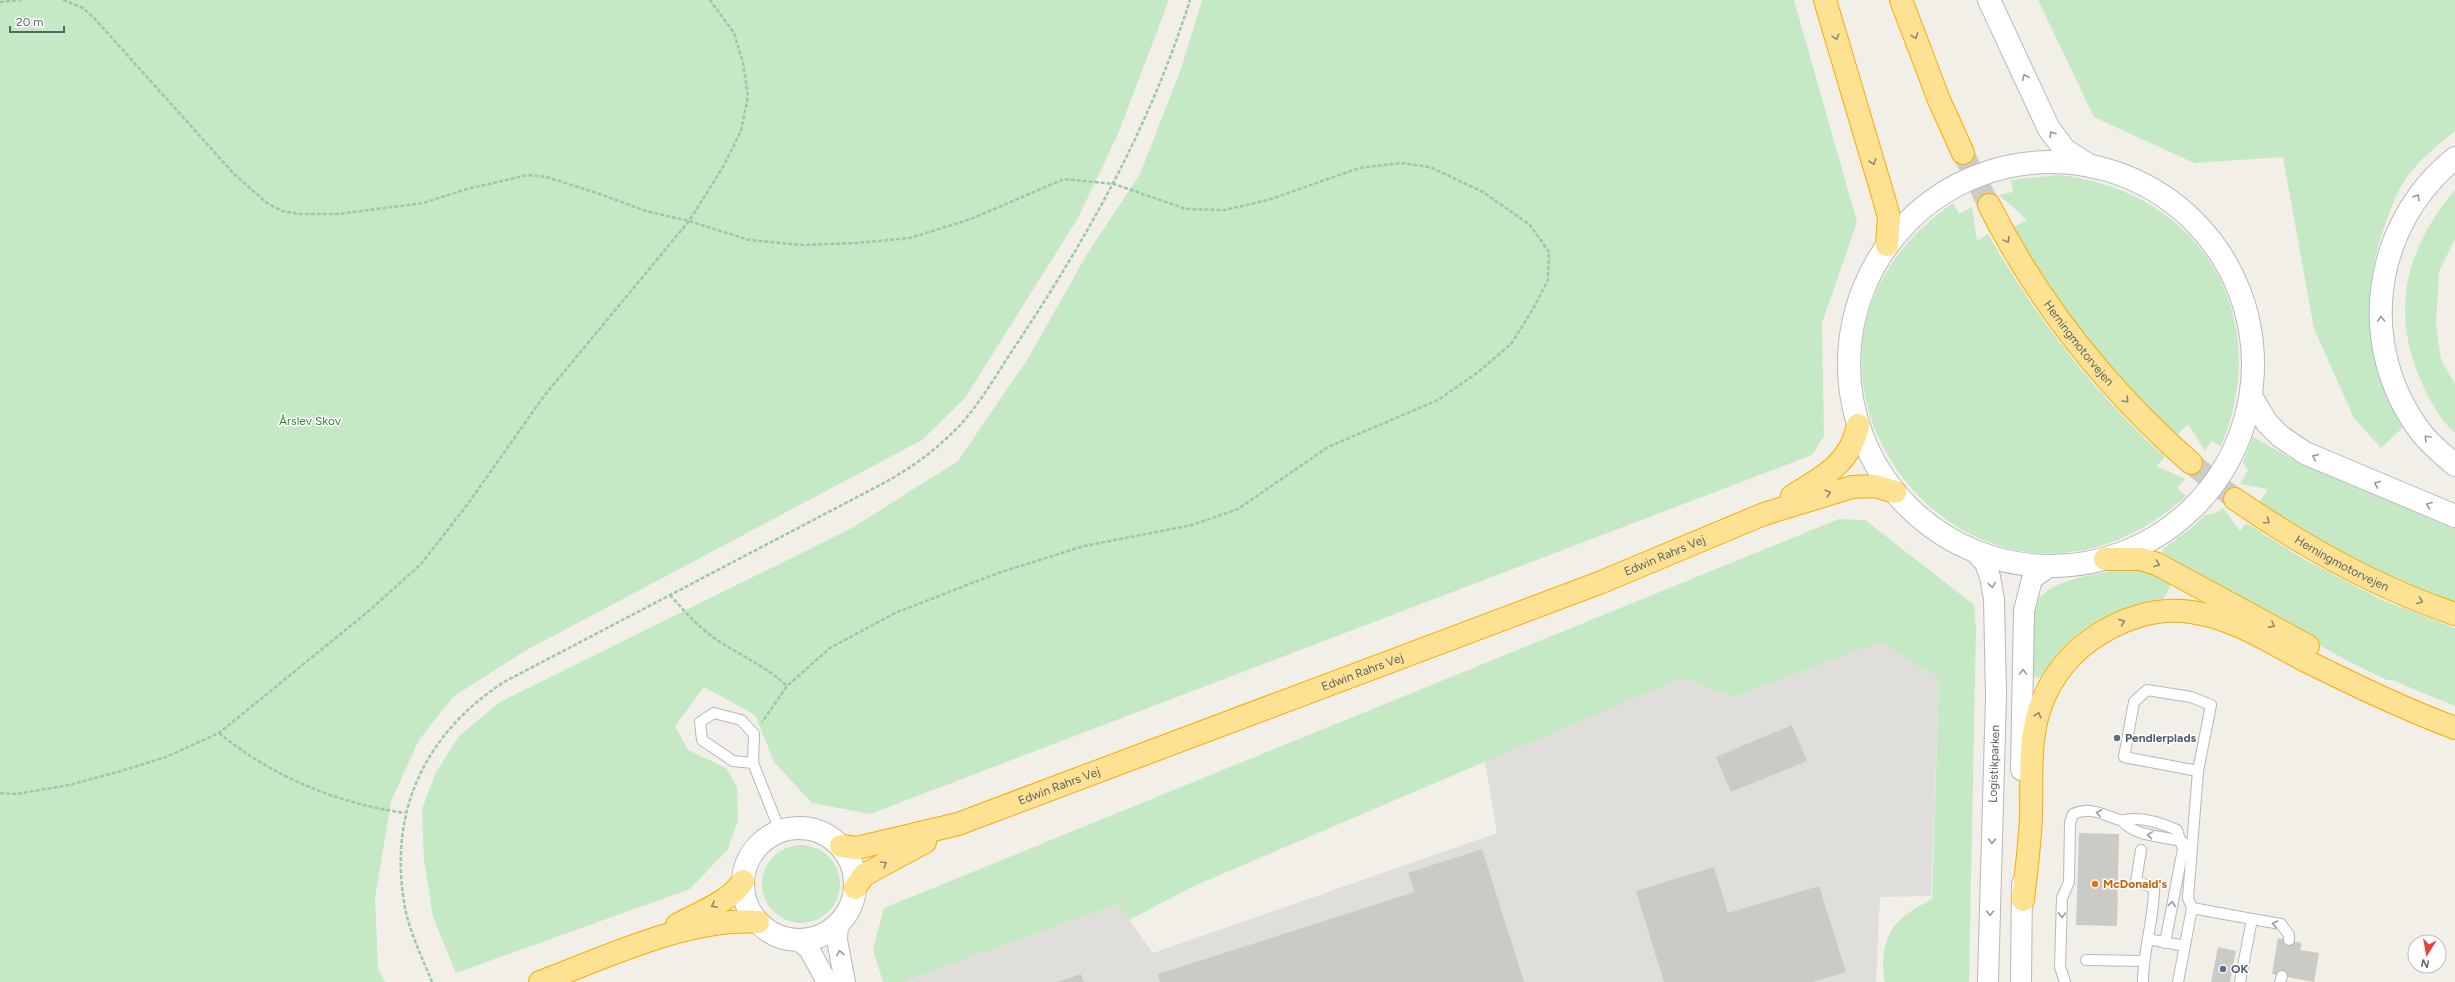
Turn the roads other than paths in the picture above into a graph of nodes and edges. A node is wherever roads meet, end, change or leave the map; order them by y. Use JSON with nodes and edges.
{"nodes":[{"id":1,"x":1825,"y":0,"type":"edge"},
{"id":2,"x":1901,"y":0,"type":"edge"},
{"id":3,"x":1989,"y":0,"type":"edge"},
{"id":4,"x":1964,"y":153,"type":"tunnel mouth"},
{"id":5,"x":2455,"y":158,"type":"edge"},
{"id":6,"x":2092,"y":166,"type":"junction"},
{"id":7,"x":1989,"y":205,"type":"tunnel mouth"},
{"id":8,"x":1887,"y":245,"type":"junction"},
{"id":9,"x":2251,"y":396,"type":"junction"},
{"id":10,"x":1858,"y":425,"type":"junction"},
{"id":11,"x":2191,"y":462,"type":"tunnel mouth"},
{"id":12,"x":2455,"y":465,"type":"edge"},
{"id":13,"x":1895,"y":492,"type":"junction"},
{"id":14,"x":2235,"y":499,"type":"tunnel mouth"},
{"id":15,"x":1764,"y":514,"type":"junction"},
{"id":16,"x":2455,"y":516,"type":"edge"},
{"id":17,"x":1974,"y":551,"type":"junction"},
{"id":18,"x":2105,"y":559,"type":"junction"},
{"id":19,"x":2050,"y":566,"type":"junction"},
{"id":20,"x":2455,"y":614,"type":"edge"},
{"id":21,"x":2455,"y":717,"type":"edge"},
{"id":22,"x":2455,"y":728,"type":"edge"},
{"id":23,"x":753,"y":762,"type":"junction"},
{"id":24,"x":2198,"y":771,"type":"junction"},
{"id":25,"x":958,"y":824,"type":"junction"},
{"id":26,"x":780,"y":831,"type":"junction"},
{"id":27,"x":841,"y":846,"type":"junction"},
{"id":28,"x":2141,"y":850,"type":"dead end"},
{"id":29,"x":743,"y":881,"type":"junction"},
{"id":30,"x":855,"y":888,"type":"junction"},
{"id":31,"x":2023,"y":900,"type":"junction"},
{"id":32,"x":2192,"y":908,"type":"junction"},
{"id":33,"x":2252,"y":919,"type":"junction"},
{"id":34,"x":758,"y":922,"type":"junction"},
{"id":35,"x":838,"y":924,"type":"junction"},
{"id":36,"x":2148,"y":939,"type":"junction"},
{"id":37,"x":651,"y":940,"type":"junction"},
{"id":38,"x":798,"y":940,"type":"junction"},
{"id":39,"x":2289,"y":940,"type":"dead end"},
{"id":40,"x":2165,"y":942,"type":"junction"},
{"id":41,"x":2185,"y":946,"type":"junction"},
{"id":42,"x":2086,"y":960,"type":"dead end"},
{"id":43,"x":2143,"y":961,"type":"junction"},
{"id":44,"x":540,"y":982,"type":"edge"},
{"id":45,"x":827,"y":982,"type":"edge"},
{"id":46,"x":845,"y":982,"type":"edge"},
{"id":47,"x":1988,"y":982,"type":"edge"},
{"id":48,"x":2021,"y":982,"type":"edge"},
{"id":49,"x":2065,"y":982,"type":"edge"},
{"id":50,"x":2143,"y":982,"type":"edge"},
{"id":51,"x":2178,"y":982,"type":"edge"},
{"id":52,"x":2240,"y":982,"type":"edge"}],
"edges":[{"from":1,"to":8,"type":"highway","one_way":true},
{"from":2,"to":4,"type":"highway","one_way":true},
{"from":6,"to":3,"type":"street","one_way":true},
{"from":12,"to":5,"type":"street","one_way":true},
{"from":6,"to":8,"type":"street"},
{"from":6,"to":9,"type":"street"},
{"from":7,"to":11,"type":"highway","name":"Herningmotorvejen","one_way":true},
{"from":8,"to":10,"type":"street"},
{"from":16,"to":9,"type":"street","one_way":true},
{"from":9,"to":18,"type":"street"},
{"from":10,"to":13,"type":"street"},
{"from":10,"to":15,"type":"highway"},
{"from":15,"to":13,"type":"highway","one_way":true},
{"from":13,"to":17,"type":"street"},
{"from":14,"to":20,"type":"highway","name":"Herningmotorvejen","one_way":true},
{"from":15,"to":25,"type":"highway","name":"Edwin Rahrs Vej"},
{"from":17,"to":19,"type":"street"},
{"from":17,"to":47,"type":"street","name":"Logistikparken","one_way":true},
{"from":18,"to":19,"type":"street"},
{"from":18,"to":21,"type":"highway","one_way":true},
{"from":31,"to":19,"type":"street","one_way":true},
{"from":31,"to":22,"type":"highway","one_way":true},
{"from":23,"to":23,"type":"lane"},
{"from":23,"to":26,"type":"lane"},
{"from":24,"to":24,"type":"lane"},
{"from":24,"to":32,"type":"lane"},
{"from":25,"to":27,"type":"highway"},
{"from":30,"to":25,"type":"highway","one_way":true},
{"from":26,"to":27,"type":"street"},
{"from":26,"to":29,"type":"street"},
{"from":27,"to":30,"type":"street"},
{"from":28,"to":36,"type":"lane"},
{"from":29,"to":34,"type":"street"},
{"from":29,"to":37,"type":"highway","one_way":true},
{"from":30,"to":35,"type":"street"},
{"from":31,"to":48,"type":"street"},
{"from":32,"to":33,"type":"lane"},
{"from":32,"to":41,"type":"lane"},
{"from":39,"to":33,"type":"lane","one_way":true},
{"from":33,"to":52,"type":"lane"},
{"from":34,"to":37,"type":"highway"},
{"from":34,"to":38,"type":"street"},
{"from":35,"to":38,"type":"street"},
{"from":46,"to":35,"type":"street","one_way":true},
{"from":36,"to":40,"type":"lane"},
{"from":36,"to":43,"type":"lane"},
{"from":37,"to":44,"type":"highway"},
{"from":38,"to":45,"type":"street"},
{"from":40,"to":41,"type":"lane"},
{"from":40,"to":49,"type":"lane","one_way":true},
{"from":41,"to":51,"type":"lane"},
{"from":42,"to":43,"type":"lane"},
{"from":43,"to":50,"type":"lane"}]}
